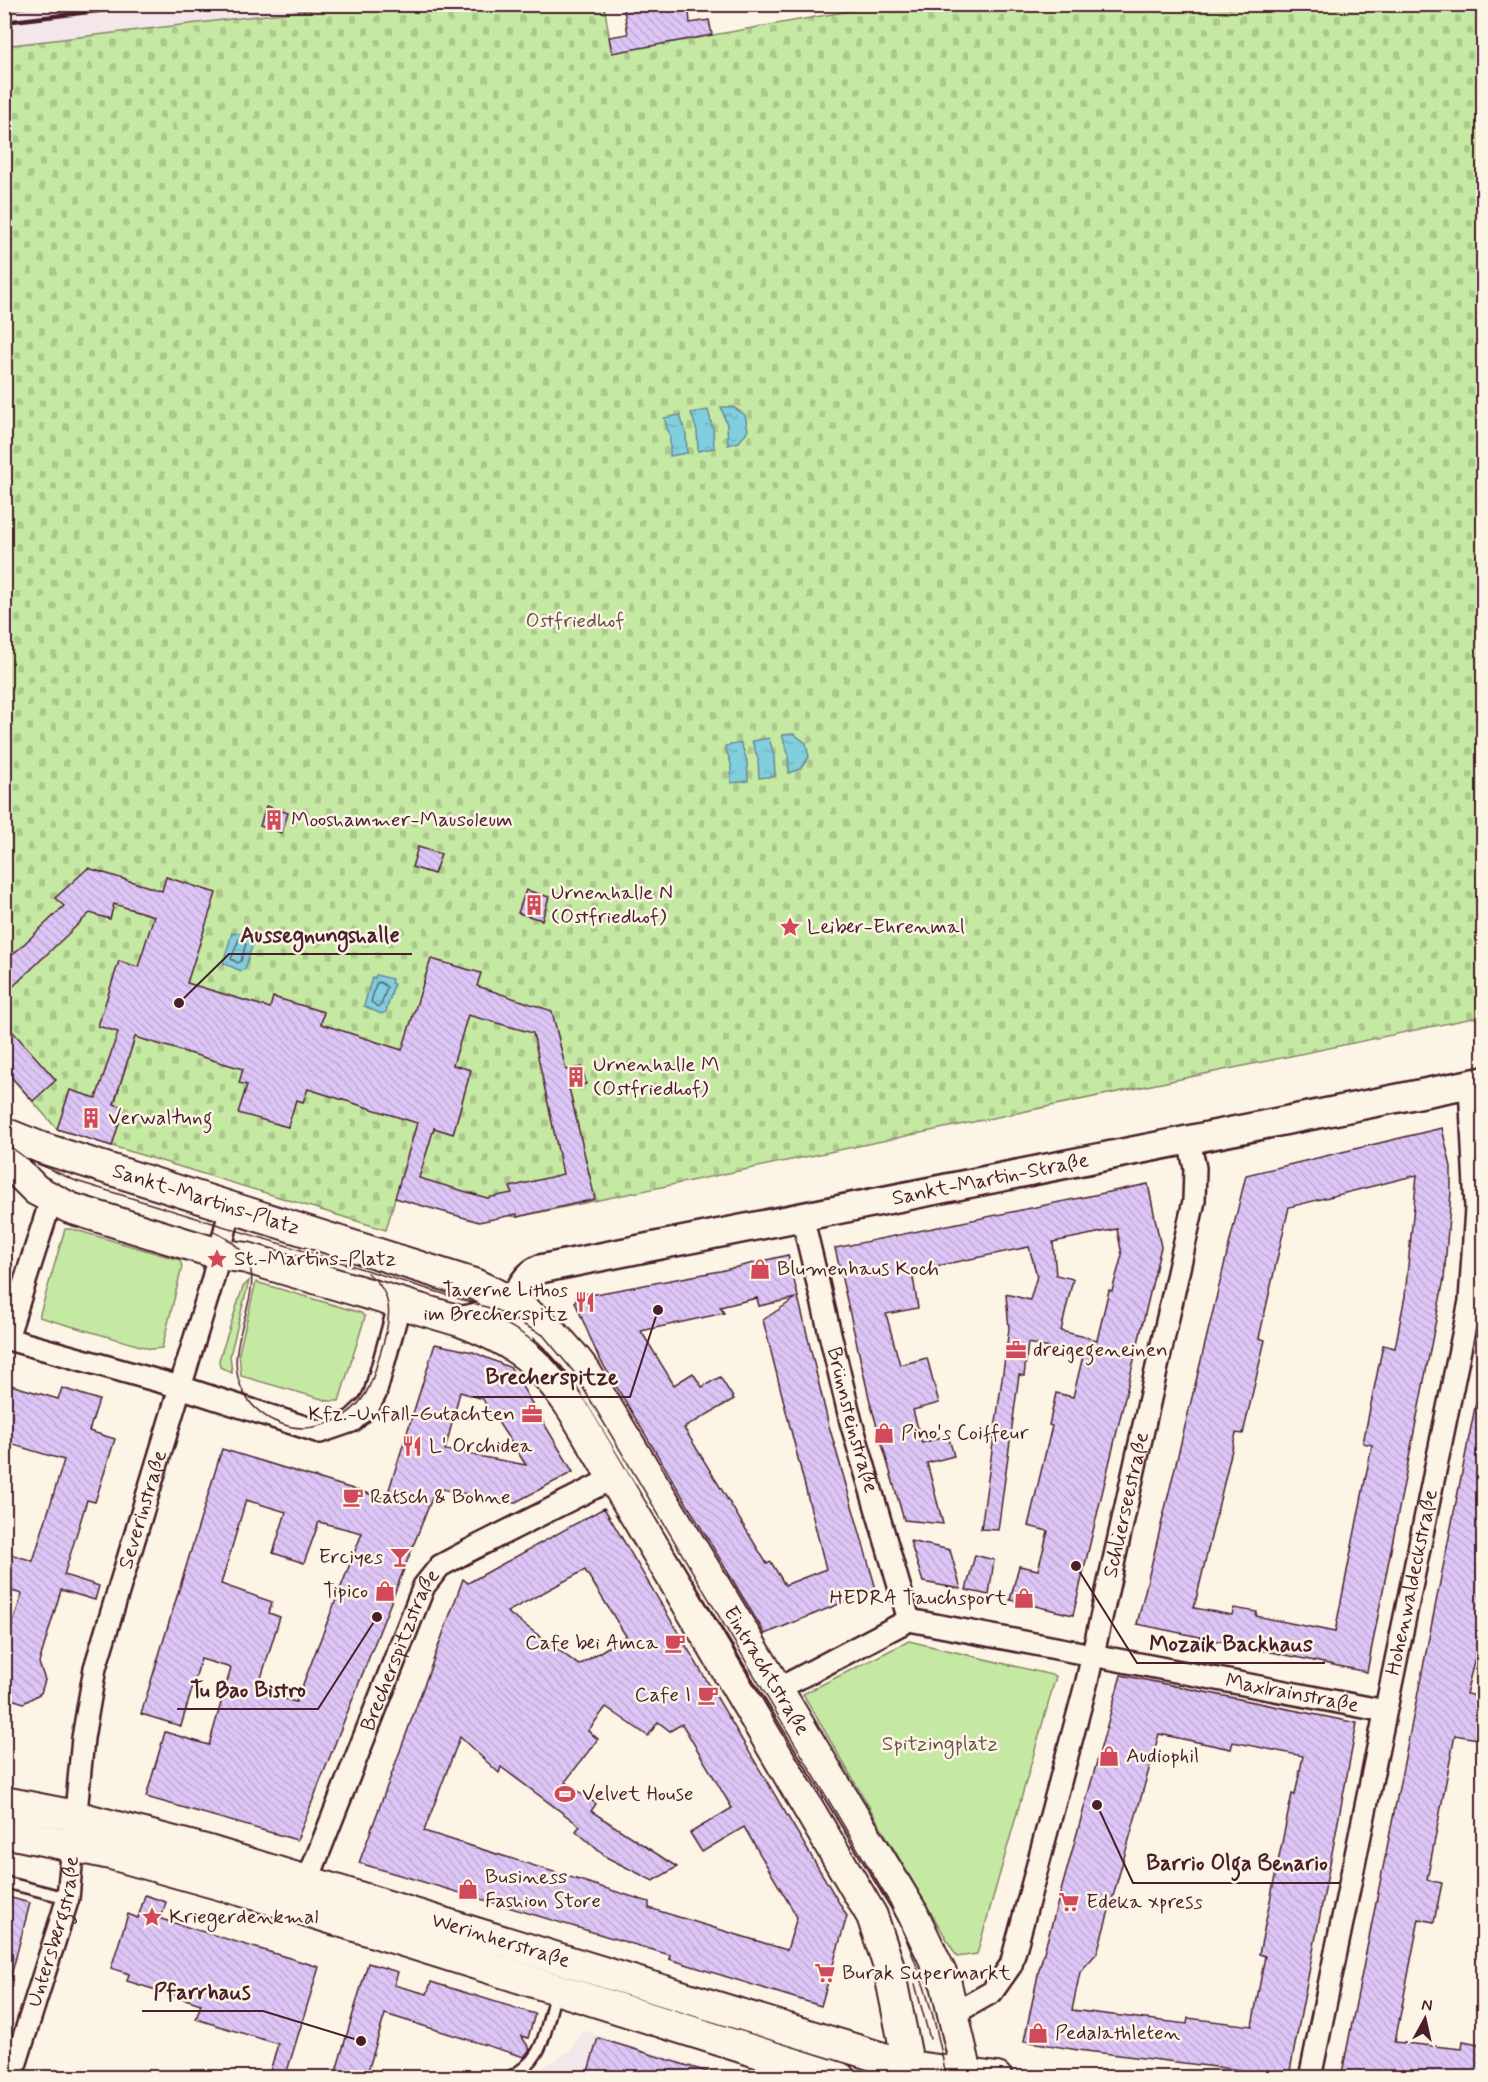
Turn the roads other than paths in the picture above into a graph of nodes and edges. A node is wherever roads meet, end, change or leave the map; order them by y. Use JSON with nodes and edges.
{"nodes":[{"id":1,"x":1477,"y":1083,"type":"edge"},
{"id":2,"x":4,"y":1133,"type":"edge"},
{"id":3,"x":1189,"y":1141,"type":"junction"},
{"id":4,"x":4,"y":1158,"type":"edge"},
{"id":5,"x":51,"y":1200,"type":"junction"},
{"id":6,"x":231,"y":1207,"type":"junction"},
{"id":7,"x":802,"y":1216,"type":"junction"},
{"id":8,"x":219,"y":1254,"type":"junction"},
{"id":9,"x":511,"y":1300,"type":"junction"},
{"id":10,"x":400,"y":1304,"type":"junction"},
{"id":11,"x":460,"y":1321,"type":"junction"},
{"id":12,"x":6,"y":1338,"type":"edge"},
{"id":13,"x":521,"y":1350,"type":"junction"},
{"id":14,"x":180,"y":1387,"type":"junction"},
{"id":15,"x":613,"y":1478,"type":"junction"},
{"id":16,"x":909,"y":1620,"type":"junction"},
{"id":17,"x":1093,"y":1656,"type":"junction"},
{"id":18,"x":778,"y":1689,"type":"junction"},
{"id":19,"x":1385,"y":1711,"type":"junction"},
{"id":20,"x":4,"y":1802,"type":"edge"},
{"id":21,"x":75,"y":1816,"type":"junction"},
{"id":22,"x":4,"y":1832,"type":"edge"},
{"id":23,"x":73,"y":1846,"type":"junction"},
{"id":24,"x":4,"y":1882,"type":"edge"},
{"id":25,"x":307,"y":1882,"type":"junction"},
{"id":26,"x":68,"y":1898,"type":"junction"},
{"id":27,"x":558,"y":1990,"type":"junction"},
{"id":28,"x":955,"y":2013,"type":"junction"},
{"id":29,"x":910,"y":2072,"type":"edge"},
{"id":30,"x":967,"y":2076,"type":"edge"},
{"id":31,"x":10,"y":2078,"type":"edge"},
{"id":32,"x":508,"y":2078,"type":"edge"},
{"id":33,"x":840,"y":2078,"type":"edge"},
{"id":34,"x":997,"y":2078,"type":"edge"},
{"id":35,"x":1310,"y":2078,"type":"edge"}],
"edges":[{"from":1,"to":3,"type":"street","name":"Sankt-Martin-Straße"},
{"from":1,"to":19,"type":"street","name":"Hohenwaldeckstraße"},
{"from":2,"to":6,"type":"main road","name":"Sankt-Martins-Platz"},
{"from":3,"to":7,"type":"street","name":"Sankt-Martin-Straße"},
{"from":3,"to":17,"type":"street","name":"Schlierseestraße"},
{"from":4,"to":5,"type":"main road","name":"Sankt-Martins-Platz"},
{"from":5,"to":8,"type":"main road","name":"Sankt-Martins-Platz"},
{"from":5,"to":12,"type":"street"},
{"from":6,"to":8,"type":"street","name":"Severinstraße"},
{"from":6,"to":9,"type":"main road","name":"Sankt-Martins-Platz"},
{"from":7,"to":9,"type":"street","name":"Sankt-Martin-Straße"},
{"from":7,"to":16,"type":"street","name":"Brünnsteinstraße"},
{"from":8,"to":10,"type":"main road","name":"Sankt-Martins-Platz"},
{"from":8,"to":14,"type":"street","name":"Severinstraße"},
{"from":9,"to":11,"type":"street"},
{"from":9,"to":13,"type":"street"},
{"from":9,"to":18,"type":"main road","name":"Eintrachtstraße"},
{"from":10,"to":11,"type":"main road","name":"Sankt-Martins-Platz"},
{"from":10,"to":14,"type":"street"},
{"from":11,"to":13,"type":"main road","name":"Eintrachtstraße"},
{"from":12,"to":14,"type":"street"},
{"from":13,"to":15,"type":"main road","name":"Eintrachtstraße"},
{"from":14,"to":21,"type":"street","name":"Severinstraße"},
{"from":15,"to":25,"type":"street","name":"Brecherspitzstraße"},
{"from":15,"to":29,"type":"main road","name":"Eintrachtstraße"},
{"from":16,"to":17,"type":"street"},
{"from":16,"to":18,"type":"street"},
{"from":17,"to":19,"type":"street","name":"Maxlrainstraße"},
{"from":17,"to":28,"type":"street","name":"Schlierseestraße"},
{"from":18,"to":28,"type":"main road","name":"Eintrachtstraße"},
{"from":19,"to":35,"type":"street","name":"Hohenwaldeckstraße"},
{"from":20,"to":21,"type":"main road","name":"Werinherstraße"},
{"from":21,"to":23,"type":"street","name":"Untersbergstraße"},
{"from":21,"to":25,"type":"main road","name":"Werinherstraße"},
{"from":22,"to":23,"type":"main road","name":"Werinherstraße"},
{"from":23,"to":26,"type":"street","name":"Untersbergstraße"},
{"from":23,"to":27,"type":"main road","name":"Werinherstraße"},
{"from":24,"to":26,"type":"lane"},
{"from":25,"to":29,"type":"main road","name":"Werinherstraße"},
{"from":26,"to":31,"type":"street","name":"Untersbergstraße"},
{"from":27,"to":32,"type":"lane"},
{"from":27,"to":33,"type":"main road","name":"Werinherstraße"},
{"from":28,"to":30,"type":"main road","name":"Eintrachtstraße"},
{"from":29,"to":30,"type":"main road","name":"Werinherstraße"},
{"from":30,"to":34,"type":"main road","name":"Werinherstraße"}]}
